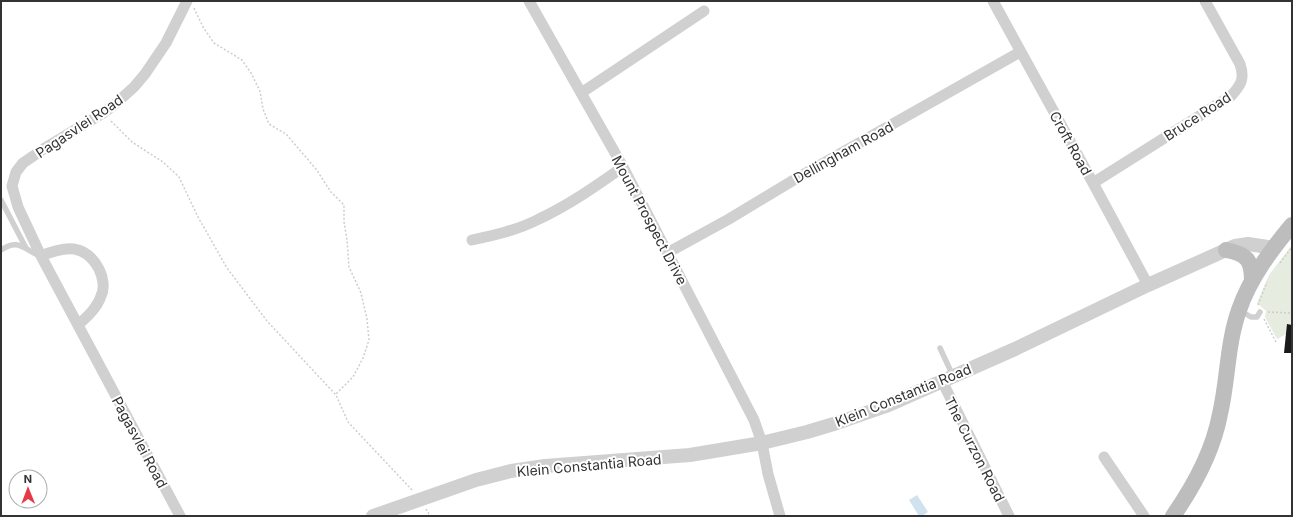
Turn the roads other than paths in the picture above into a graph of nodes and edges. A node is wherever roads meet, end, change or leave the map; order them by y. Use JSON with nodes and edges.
{"nodes":[{"id":1,"x":542,"y":1,"type":"edge"},
{"id":2,"x":993,"y":1,"type":"edge"},
{"id":3,"x":1205,"y":1,"type":"edge"},
{"id":4,"x":190,"y":4,"type":"edge"},
{"id":5,"x":531,"y":4,"type":"edge"},
{"id":6,"x":704,"y":11,"type":"dead end"},
{"id":7,"x":1020,"y":52,"type":"junction"},
{"id":8,"x":581,"y":93,"type":"junction"},
{"id":9,"x":623,"y":167,"type":"junction"},
{"id":10,"x":1093,"y":183,"type":"junction"},
{"id":11,"x":1,"y":200,"type":"edge"},
{"id":12,"x":1292,"y":225,"type":"edge"},
{"id":13,"x":472,"y":240,"type":"dead end"},
{"id":14,"x":26,"y":248,"type":"junction"},
{"id":15,"x":1,"y":250,"type":"edge"},
{"id":16,"x":1226,"y":250,"type":"junction"},
{"id":17,"x":667,"y":253,"type":"junction"},
{"id":18,"x":41,"y":256,"type":"junction"},
{"id":19,"x":1273,"y":257,"type":"junction"},
{"id":20,"x":1259,"y":282,"type":"junction"},
{"id":21,"x":1148,"y":285,"type":"junction"},
{"id":22,"x":1239,"y":310,"type":"junction"},
{"id":23,"x":1260,"y":312,"type":"road end"},
{"id":24,"x":78,"y":325,"type":"junction"},
{"id":25,"x":940,"y":348,"type":"dead end"},
{"id":26,"x":948,"y":379,"type":"junction"},
{"id":27,"x":762,"y":443,"type":"junction"},
{"id":28,"x":1104,"y":457,"type":"dead end"},
{"id":29,"x":180,"y":516,"type":"edge"},
{"id":30,"x":373,"y":516,"type":"edge"},
{"id":31,"x":780,"y":516,"type":"edge"},
{"id":32,"x":1009,"y":516,"type":"edge"},
{"id":33,"x":1144,"y":516,"type":"edge"},
{"id":34,"x":1173,"y":516,"type":"edge"}],
"edges":[{"from":1,"to":5,"type":"street"},
{"from":2,"to":7,"type":"street","name":"Croft Road"},
{"from":3,"to":10,"type":"street","name":"Bruce Road"},
{"from":4,"to":18,"type":"street","name":"Pagasvlei Road"},
{"from":5,"to":8,"type":"street","name":"Mount Prospect Drive"},
{"from":6,"to":8,"type":"street"},
{"from":7,"to":10,"type":"street","name":"Croft Road"},
{"from":7,"to":17,"type":"street","name":"Dellingham Road"},
{"from":8,"to":9,"type":"street","name":"Mount Prospect Drive"},
{"from":9,"to":13,"type":"street"},
{"from":9,"to":17,"type":"street","name":"Mount Prospect Drive"},
{"from":10,"to":21,"type":"street","name":"Croft Road"},
{"from":11,"to":14,"type":"lane"},
{"from":12,"to":19,"type":"main road"},
{"from":14,"to":15,"type":"lane"},
{"from":14,"to":18,"type":"lane"},
{"from":16,"to":19,"type":"street","name":"Klein Constantia Road"},
{"from":16,"to":20,"type":"main road"},
{"from":16,"to":21,"type":"street","name":"Klein Constantia Road"},
{"from":17,"to":27,"type":"street","name":"Mount Prospect Drive"},
{"from":18,"to":24,"type":"street","name":"Pagasvlei Road"},
{"from":18,"to":24,"type":"street"},
{"from":19,"to":20,"type":"main road"},
{"from":20,"to":22,"type":"main road"},
{"from":21,"to":26,"type":"street","name":"Klein Constantia Road"},
{"from":22,"to":23,"type":"lane"},
{"from":22,"to":34,"type":"main road"},
{"from":24,"to":29,"type":"street","name":"Pagasvlei Road"},
{"from":25,"to":26,"type":"lane"},
{"from":26,"to":27,"type":"street","name":"Klein Constantia Road"},
{"from":26,"to":32,"type":"street","name":"The Curzon Road"},
{"from":27,"to":30,"type":"street","name":"Klein Constantia Road"},
{"from":27,"to":31,"type":"street","name":"Mount Prospect Drive"},
{"from":28,"to":33,"type":"street"}]}
